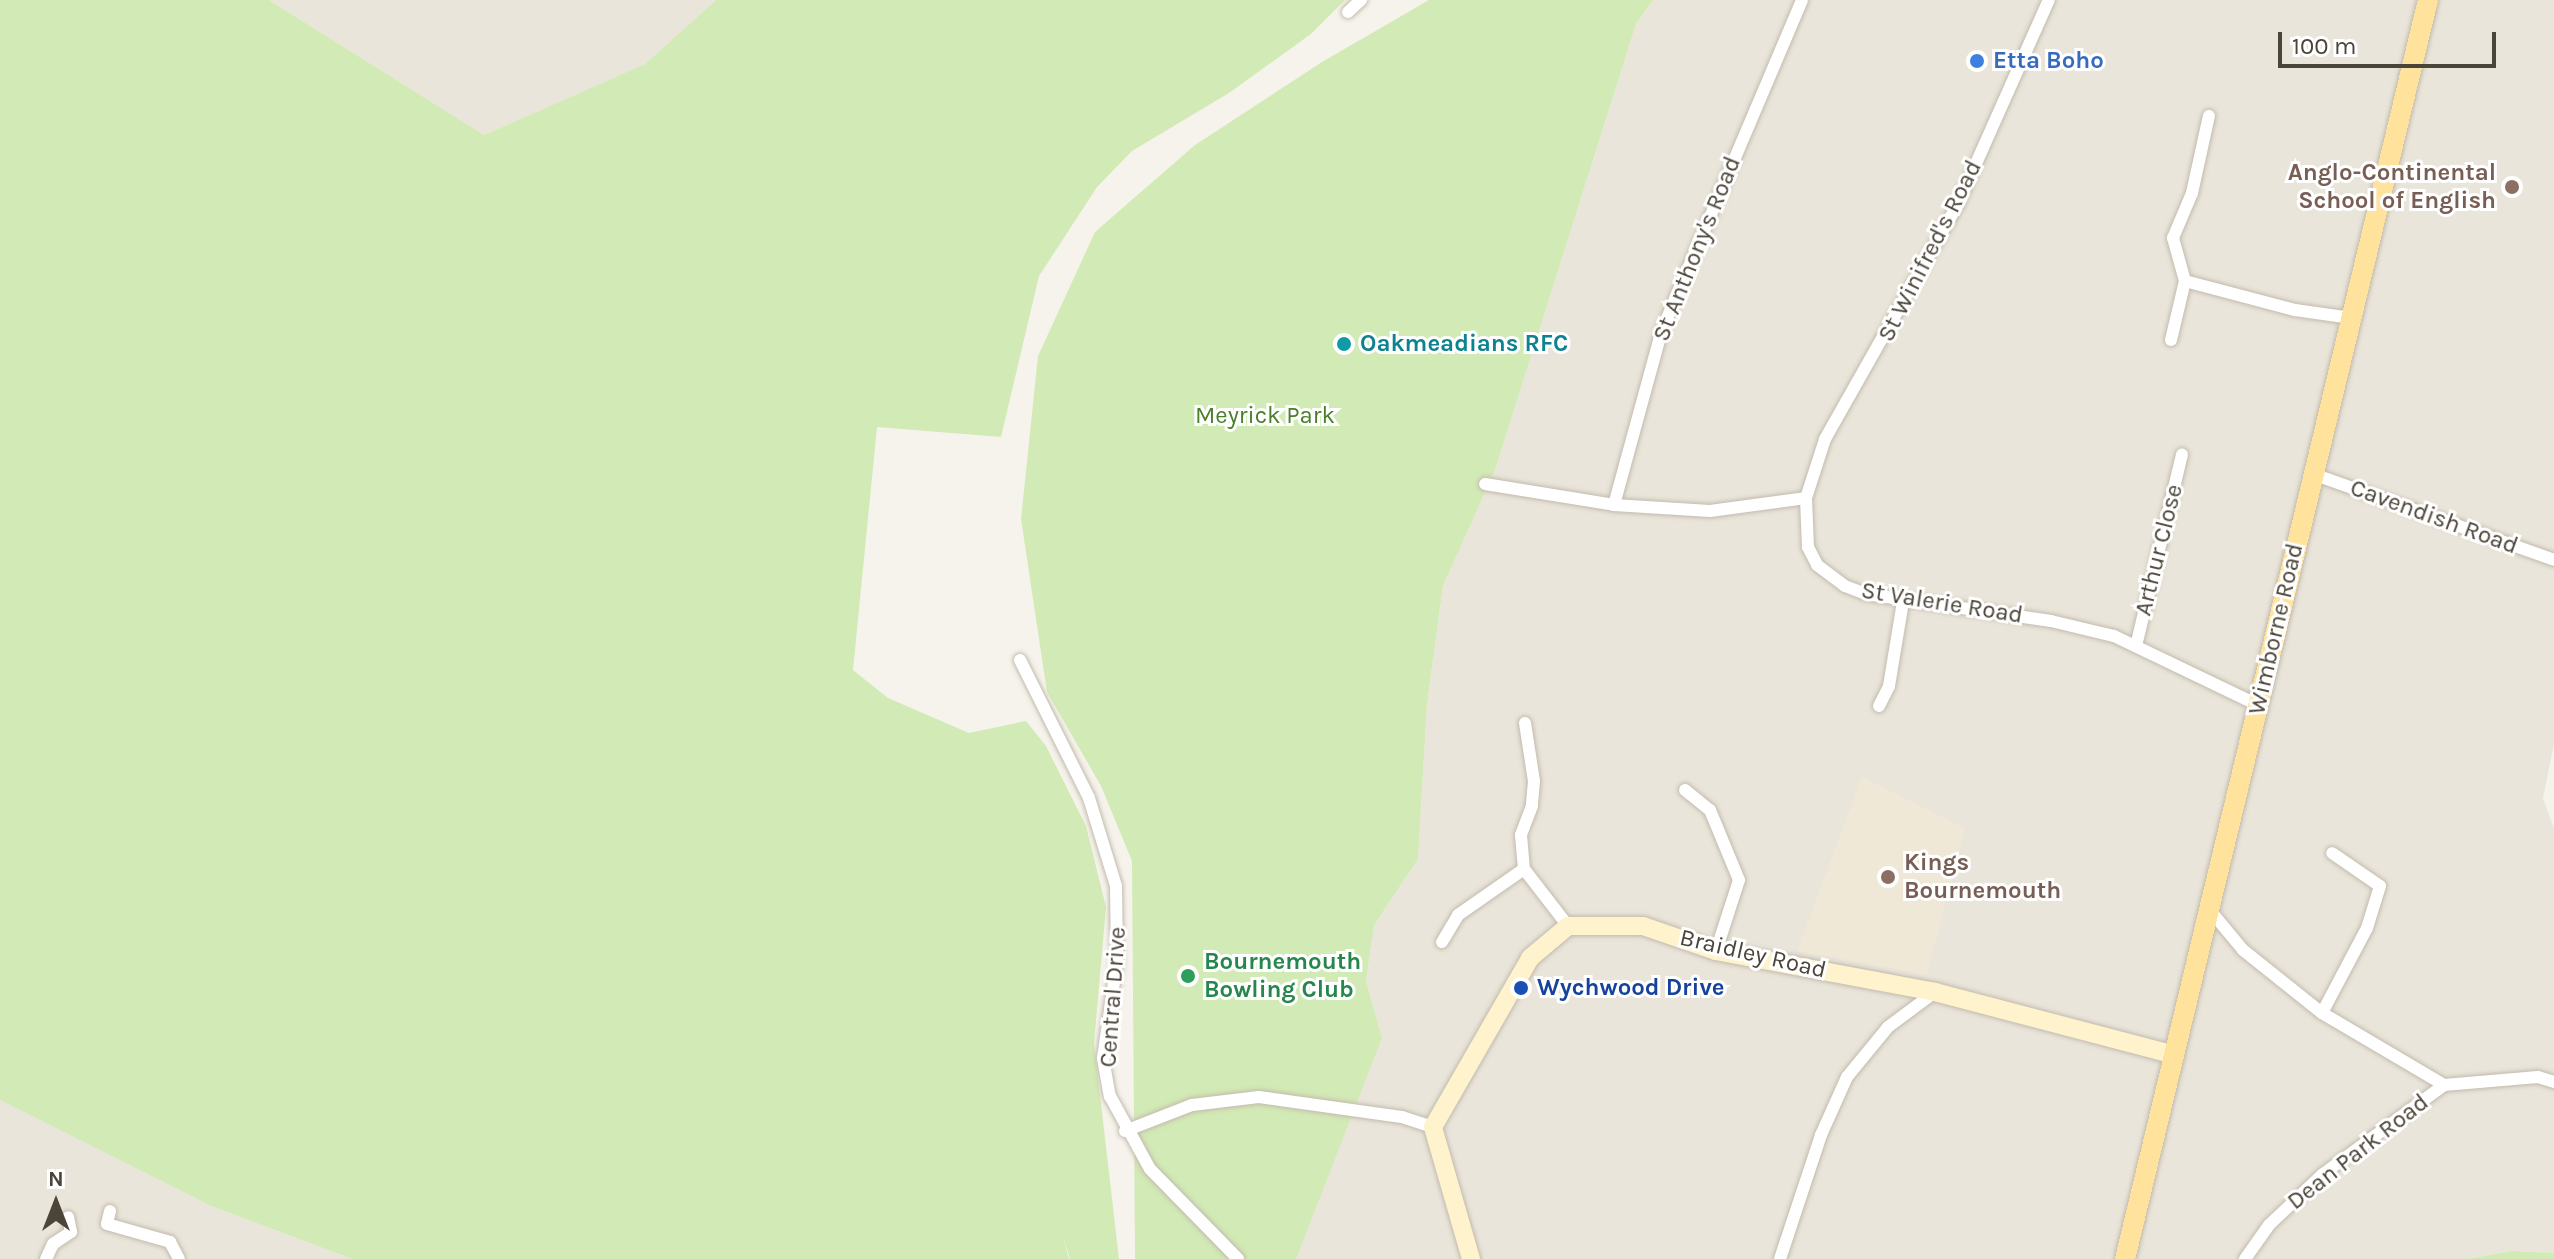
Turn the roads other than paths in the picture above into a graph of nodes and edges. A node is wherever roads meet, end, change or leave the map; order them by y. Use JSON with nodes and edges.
{"nodes":[{"id":1,"x":1361,"y":0,"type":"edge"},
{"id":2,"x":1802,"y":0,"type":"edge"},
{"id":3,"x":2049,"y":0,"type":"edge"},
{"id":4,"x":2428,"y":0,"type":"edge"},
{"id":5,"x":1348,"y":12,"type":"dead end"},
{"id":6,"x":2209,"y":116,"type":"dead end"},
{"id":7,"x":2185,"y":281,"type":"junction"},
{"id":8,"x":2351,"y":318,"type":"junction"},
{"id":9,"x":2171,"y":340,"type":"dead end"},
{"id":10,"x":2182,"y":454,"type":"dead end"},
{"id":11,"x":2313,"y":474,"type":"junction"},
{"id":12,"x":1485,"y":484,"type":"dead end"},
{"id":13,"x":1806,"y":498,"type":"junction"},
{"id":14,"x":1614,"y":505,"type":"junction"},
{"id":15,"x":2554,"y":560,"type":"edge"},
{"id":16,"x":1903,"y":601,"type":"junction"},
{"id":17,"x":2136,"y":646,"type":"junction"},
{"id":18,"x":1020,"y":660,"type":"dead end"},
{"id":19,"x":2258,"y":705,"type":"junction"},
{"id":20,"x":1879,"y":706,"type":"dead end"},
{"id":21,"x":1525,"y":723,"type":"dead end"},
{"id":22,"x":1685,"y":790,"type":"dead end"},
{"id":23,"x":2332,"y":853,"type":"dead end"},
{"id":24,"x":1524,"y":869,"type":"junction"},
{"id":25,"x":2209,"y":909,"type":"junction"},
{"id":26,"x":1568,"y":926,"type":"junction"},
{"id":27,"x":1442,"y":942,"type":"dead end"},
{"id":28,"x":1716,"y":951,"type":"junction"},
{"id":29,"x":1935,"y":992,"type":"junction"},
{"id":30,"x":2322,"y":1013,"type":"junction"},
{"id":31,"x":2175,"y":1055,"type":"junction"},
{"id":32,"x":2554,"y":1082,"type":"edge"},
{"id":33,"x":2444,"y":1085,"type":"junction"},
{"id":34,"x":1433,"y":1127,"type":"junction"},
{"id":35,"x":1125,"y":1131,"type":"junction"},
{"id":36,"x":110,"y":1211,"type":"dead end"},
{"id":37,"x":68,"y":1217,"type":"dead end"},
{"id":38,"x":46,"y":1259,"type":"edge"},
{"id":39,"x":179,"y":1259,"type":"edge"},
{"id":40,"x":1238,"y":1259,"type":"edge"},
{"id":41,"x":1471,"y":1259,"type":"edge"},
{"id":42,"x":1780,"y":1259,"type":"edge"},
{"id":43,"x":2125,"y":1259,"type":"edge"},
{"id":44,"x":2245,"y":1259,"type":"edge"}],
"edges":[{"from":1,"to":5,"type":"street"},
{"from":2,"to":14,"type":"street","name":"St Anthony's Road"},
{"from":3,"to":13,"type":"street","name":"St Winifred's Road"},
{"from":4,"to":8,"type":"main road","name":"Wimborne Road"},
{"from":6,"to":7,"type":"street"},
{"from":7,"to":8,"type":"street"},
{"from":7,"to":9,"type":"street"},
{"from":8,"to":11,"type":"main road","name":"Wimborne Road"},
{"from":10,"to":17,"type":"street","name":"Arthur Close"},
{"from":11,"to":15,"type":"street","name":"Cavendish Road"},
{"from":11,"to":19,"type":"main road","name":"Wimborne Road"},
{"from":12,"to":14,"type":"street"},
{"from":13,"to":14,"type":"street"},
{"from":13,"to":16,"type":"street","name":"St Valerie Road"},
{"from":16,"to":17,"type":"street","name":"St Valerie Road"},
{"from":16,"to":20,"type":"street"},
{"from":17,"to":19,"type":"street","name":"St Valerie Road"},
{"from":18,"to":35,"type":"street","name":"Central Drive"},
{"from":19,"to":25,"type":"main road","name":"Wimborne Road"},
{"from":21,"to":24,"type":"street"},
{"from":22,"to":28,"type":"street"},
{"from":23,"to":30,"type":"street"},
{"from":24,"to":26,"type":"street"},
{"from":24,"to":27,"type":"street"},
{"from":25,"to":30,"type":"street","name":"Dean Park Road"},
{"from":25,"to":31,"type":"main road","name":"Wimborne Road"},
{"from":26,"to":28,"type":"street","name":"Braidley Road"},
{"from":26,"to":34,"type":"street"},
{"from":28,"to":29,"type":"street","name":"Braidley Road"},
{"from":29,"to":31,"type":"street","name":"Braidley Road"},
{"from":29,"to":42,"type":"street"},
{"from":30,"to":33,"type":"street","name":"Dean Park Road"},
{"from":31,"to":43,"type":"main road","name":"Wimborne Road"},
{"from":32,"to":33,"type":"street","name":"Dean Park Road"},
{"from":33,"to":44,"type":"street","name":"Dean Park Road"},
{"from":34,"to":35,"type":"street"},
{"from":34,"to":41,"type":"street"},
{"from":35,"to":40,"type":"street","name":"Central Drive"},
{"from":36,"to":39,"type":"street"},
{"from":37,"to":38,"type":"street"}]}
